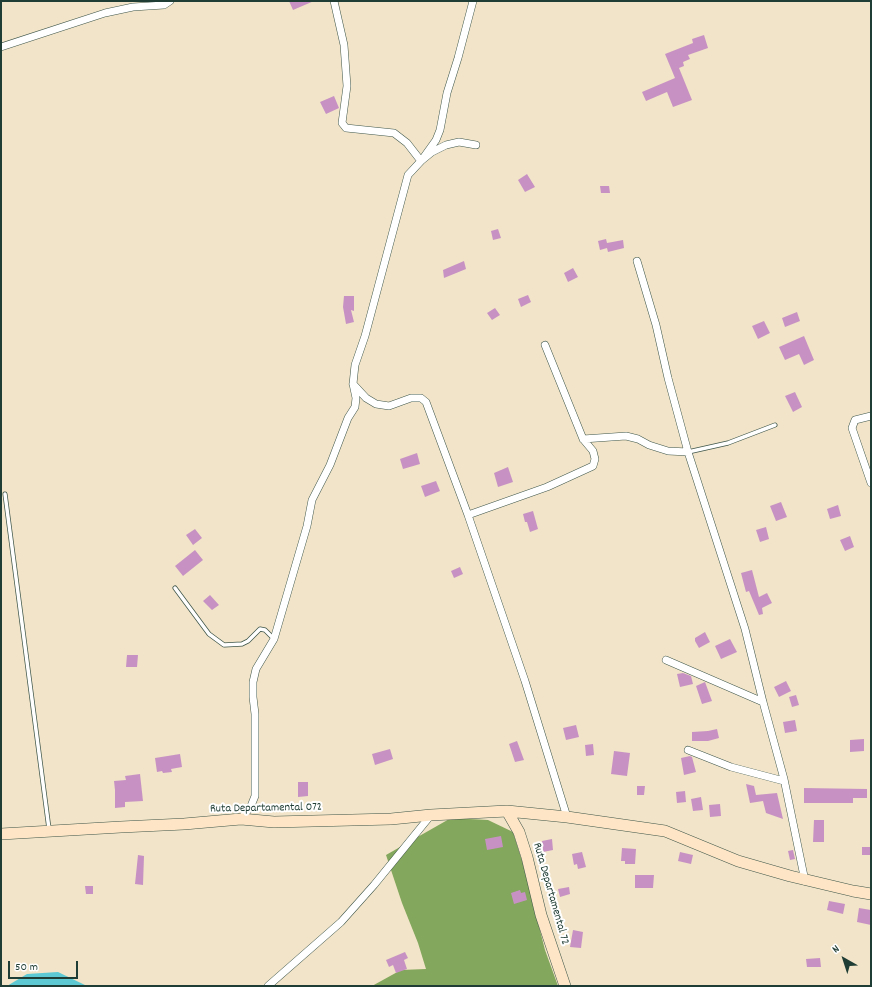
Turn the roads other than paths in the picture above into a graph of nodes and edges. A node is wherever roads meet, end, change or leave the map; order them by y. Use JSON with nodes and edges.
{"nodes":[{"id":1,"x":170,"y":1,"type":"edge"},
{"id":2,"x":334,"y":1,"type":"edge"},
{"id":3,"x":473,"y":1,"type":"edge"},
{"id":4,"x":1,"y":47,"type":"edge"},
{"id":5,"x":476,"y":145,"type":"dead end"},
{"id":6,"x":421,"y":161,"type":"junction"},
{"id":7,"x":637,"y":261,"type":"dead end"},
{"id":8,"x":545,"y":345,"type":"dead end"},
{"id":9,"x":353,"y":384,"type":"junction"},
{"id":10,"x":871,"y":416,"type":"edge"},
{"id":11,"x":775,"y":426,"type":"dead end"},
{"id":12,"x":583,"y":439,"type":"junction"},
{"id":13,"x":688,"y":452,"type":"junction"},
{"id":14,"x":871,"y":484,"type":"edge"},
{"id":15,"x":5,"y":494,"type":"dead end"},
{"id":16,"x":468,"y":515,"type":"junction"},
{"id":17,"x":175,"y":588,"type":"dead end"},
{"id":18,"x":274,"y":639,"type":"junction"},
{"id":19,"x":666,"y":660,"type":"dead end"},
{"id":20,"x":762,"y":702,"type":"junction"},
{"id":21,"x":688,"y":750,"type":"dead end"},
{"id":22,"x":784,"y":781,"type":"junction"},
{"id":23,"x":507,"y":811,"type":"junction"},
{"id":24,"x":431,"y":816,"type":"junction"},
{"id":25,"x":567,"y":817,"type":"junction"},
{"id":26,"x":241,"y":819,"type":"junction"},
{"id":27,"x":50,"y":831,"type":"junction"},
{"id":28,"x":1,"y":834,"type":"edge"},
{"id":29,"x":806,"y":881,"type":"junction"},
{"id":30,"x":871,"y":894,"type":"edge"},
{"id":31,"x":268,"y":986,"type":"edge"},
{"id":32,"x":565,"y":986,"type":"edge"}],
"edges":[{"from":1,"to":4,"type":"street"},
{"from":2,"to":6,"type":"street"},
{"from":3,"to":6,"type":"street"},
{"from":5,"to":6,"type":"street"},
{"from":6,"to":9,"type":"street"},
{"from":7,"to":13,"type":"street"},
{"from":8,"to":12,"type":"street"},
{"from":9,"to":16,"type":"street"},
{"from":9,"to":18,"type":"street"},
{"from":10,"to":14,"type":"street"},
{"from":11,"to":13,"type":"lane"},
{"from":12,"to":13,"type":"street"},
{"from":12,"to":16,"type":"street"},
{"from":13,"to":20,"type":"street"},
{"from":15,"to":27,"type":"lane"},
{"from":16,"to":25,"type":"street"},
{"from":17,"to":18,"type":"lane"},
{"from":18,"to":26,"type":"street"},
{"from":19,"to":20,"type":"street"},
{"from":20,"to":22,"type":"street"},
{"from":21,"to":22,"type":"street"},
{"from":22,"to":29,"type":"street"},
{"from":23,"to":24,"type":"main road","name":"Ruta Departamental 072"},
{"from":23,"to":25,"type":"main road","name":"Ruta Departamental 072"},
{"from":23,"to":32,"type":"main road","name":"Ruta Departamental 72"},
{"from":24,"to":26,"type":"main road","name":"Ruta Departamental 072"},
{"from":24,"to":31,"type":"street"},
{"from":25,"to":29,"type":"main road","name":"Ruta Departamental 072"},
{"from":26,"to":27,"type":"main road","name":"Ruta Departamental 072"},
{"from":27,"to":28,"type":"main road","name":"Ruta Departamental 072"},
{"from":29,"to":30,"type":"main road","name":"Ruta Departamental 072"}]}
